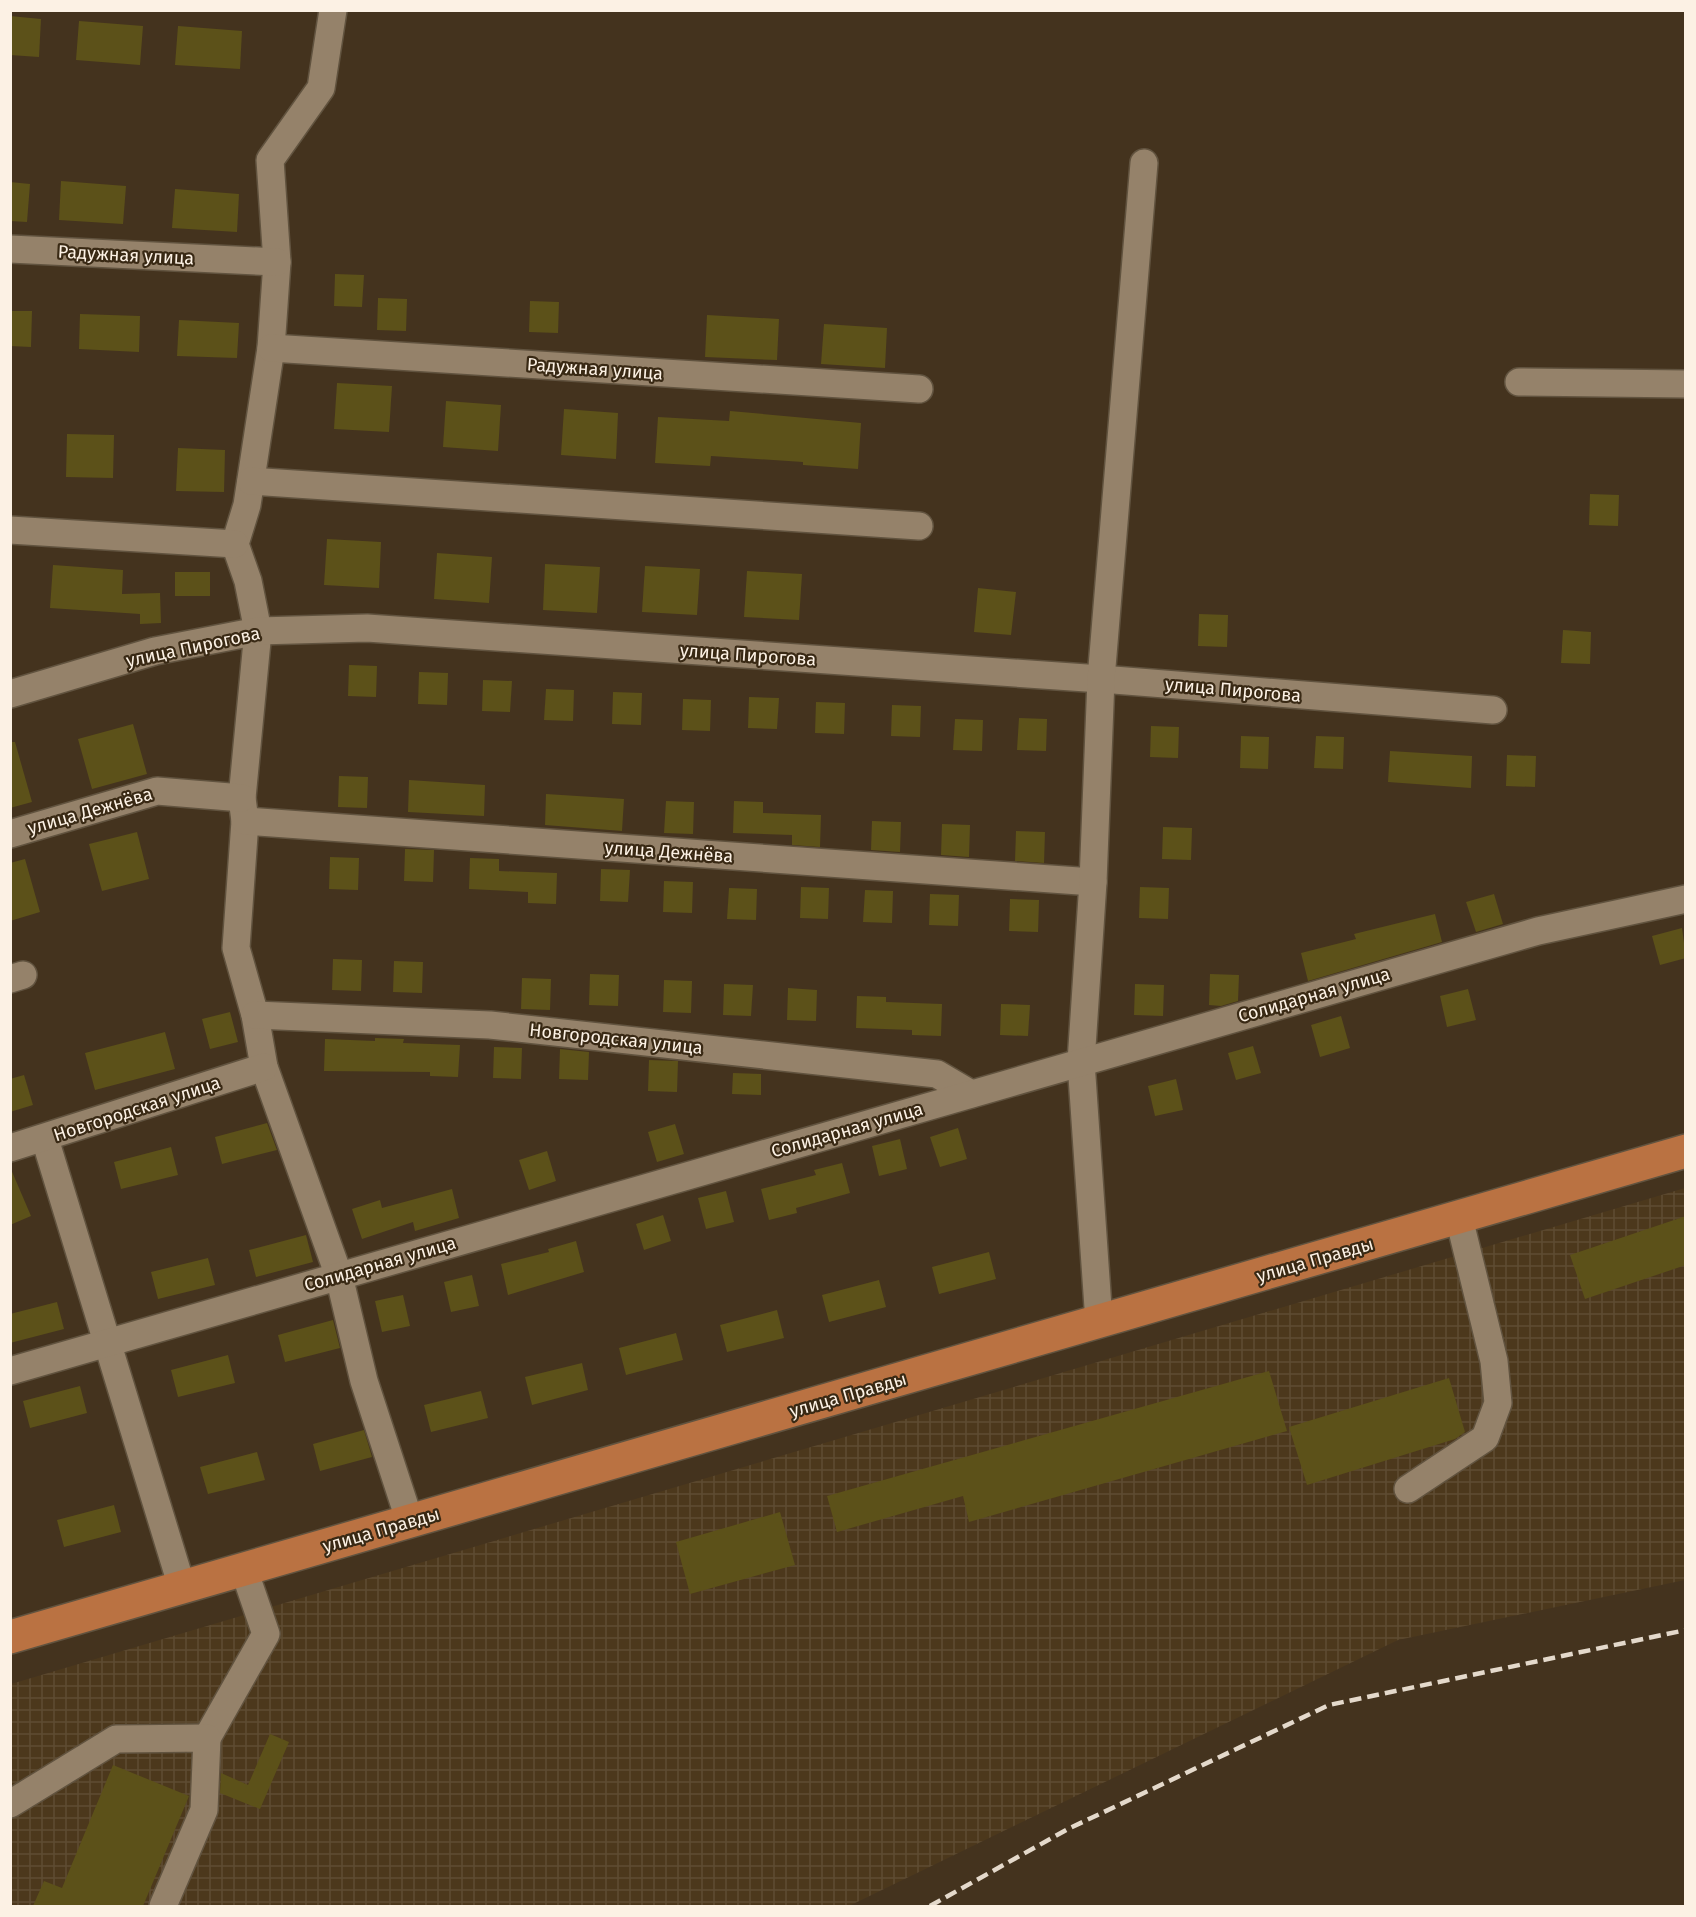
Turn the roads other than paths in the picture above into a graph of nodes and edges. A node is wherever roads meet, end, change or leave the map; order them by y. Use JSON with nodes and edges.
{"nodes":[{"id":1,"x":333,"y":10,"type":"edge"},
{"id":2,"x":1144,"y":163,"type":"dead end"},
{"id":3,"x":10,"y":249,"type":"edge"},
{"id":4,"x":277,"y":262,"type":"junction"},
{"id":5,"x":271,"y":348,"type":"junction"},
{"id":6,"x":1519,"y":382,"type":"dead end"},
{"id":7,"x":1686,"y":384,"type":"edge"},
{"id":8,"x":919,"y":389,"type":"dead end"},
{"id":9,"x":251,"y":481,"type":"junction"},
{"id":10,"x":919,"y":526,"type":"dead end"},
{"id":11,"x":10,"y":530,"type":"edge"},
{"id":12,"x":235,"y":544,"type":"junction"},
{"id":13,"x":258,"y":631,"type":"junction"},
{"id":14,"x":1101,"y":679,"type":"junction"},
{"id":15,"x":10,"y":694,"type":"edge"},
{"id":16,"x":1493,"y":711,"type":"dead end"},
{"id":17,"x":243,"y":809,"type":"junction"},
{"id":18,"x":10,"y":834,"type":"edge"},
{"id":19,"x":1093,"y":882,"type":"junction"},
{"id":20,"x":1686,"y":898,"type":"edge"},
{"id":21,"x":255,"y":1015,"type":"junction"},
{"id":22,"x":1081,"y":1062,"type":"junction"},
{"id":23,"x":264,"y":1067,"type":"junction"},
{"id":24,"x":971,"y":1094,"type":"junction"},
{"id":25,"x":45,"y":1138,"type":"junction"},
{"id":26,"x":10,"y":1148,"type":"edge"},
{"id":27,"x":1686,"y":1151,"type":"edge"},
{"id":28,"x":1459,"y":1218,"type":"junction"},
{"id":29,"x":339,"y":1276,"type":"junction"},
{"id":30,"x":1099,"y":1322,"type":"junction"},
{"id":31,"x":108,"y":1342,"type":"junction"},
{"id":32,"x":10,"y":1371,"type":"edge"},
{"id":33,"x":1407,"y":1489,"type":"dead end"},
{"id":34,"x":410,"y":1522,"type":"junction"},
{"id":35,"x":244,"y":1570,"type":"junction"},
{"id":36,"x":182,"y":1587,"type":"junction"},
{"id":37,"x":10,"y":1637,"type":"edge"},
{"id":38,"x":207,"y":1738,"type":"junction"},
{"id":39,"x":10,"y":1804,"type":"edge"},
{"id":40,"x":163,"y":1906,"type":"edge"}],
"edges":[{"from":1,"to":4,"type":"street"},
{"from":2,"to":14,"type":"street"},
{"from":3,"to":4,"type":"street","name":"Радужная улица"},
{"from":4,"to":5,"type":"street"},
{"from":5,"to":8,"type":"street","name":"Радужная улица"},
{"from":5,"to":9,"type":"street"},
{"from":6,"to":7,"type":"street"},
{"from":9,"to":10,"type":"street"},
{"from":9,"to":12,"type":"street"},
{"from":11,"to":12,"type":"street"},
{"from":12,"to":13,"type":"street"},
{"from":13,"to":14,"type":"street","name":"улица Пирогова"},
{"from":13,"to":15,"type":"street","name":"улица Пирогова"},
{"from":13,"to":17,"type":"street"},
{"from":14,"to":16,"type":"street","name":"улица Пирогова"},
{"from":14,"to":19,"type":"street"},
{"from":17,"to":18,"type":"street","name":"улица Дежнёва"},
{"from":17,"to":19,"type":"street","name":"улица Дежнёва"},
{"from":17,"to":21,"type":"street"},
{"from":19,"to":22,"type":"street"},
{"from":20,"to":22,"type":"street","name":"Солидарная улица"},
{"from":21,"to":23,"type":"street"},
{"from":21,"to":24,"type":"street","name":"Новгородская улица"},
{"from":22,"to":24,"type":"street","name":"Солидарная улица"},
{"from":22,"to":30,"type":"street"},
{"from":23,"to":25,"type":"street","name":"Новгородская улица"},
{"from":23,"to":29,"type":"street"},
{"from":24,"to":29,"type":"street","name":"Солидарная улица"},
{"from":25,"to":26,"type":"street","name":"Новгородская улица"},
{"from":25,"to":31,"type":"street"},
{"from":27,"to":28,"type":"main road","name":"улица Правды"},
{"from":28,"to":30,"type":"main road","name":"улица Правды"},
{"from":28,"to":33,"type":"street"},
{"from":29,"to":31,"type":"street","name":"Солидарная улица"},
{"from":29,"to":34,"type":"street"},
{"from":30,"to":34,"type":"main road","name":"улица Правды"},
{"from":31,"to":32,"type":"street","name":"Солидарная улица"},
{"from":31,"to":36,"type":"street"},
{"from":34,"to":35,"type":"main road","name":"улица Правды"},
{"from":35,"to":36,"type":"main road","name":"улица Правды"},
{"from":35,"to":38,"type":"street"},
{"from":36,"to":37,"type":"main road","name":"улица Правды"},
{"from":38,"to":39,"type":"street"},
{"from":38,"to":40,"type":"street"}]}
